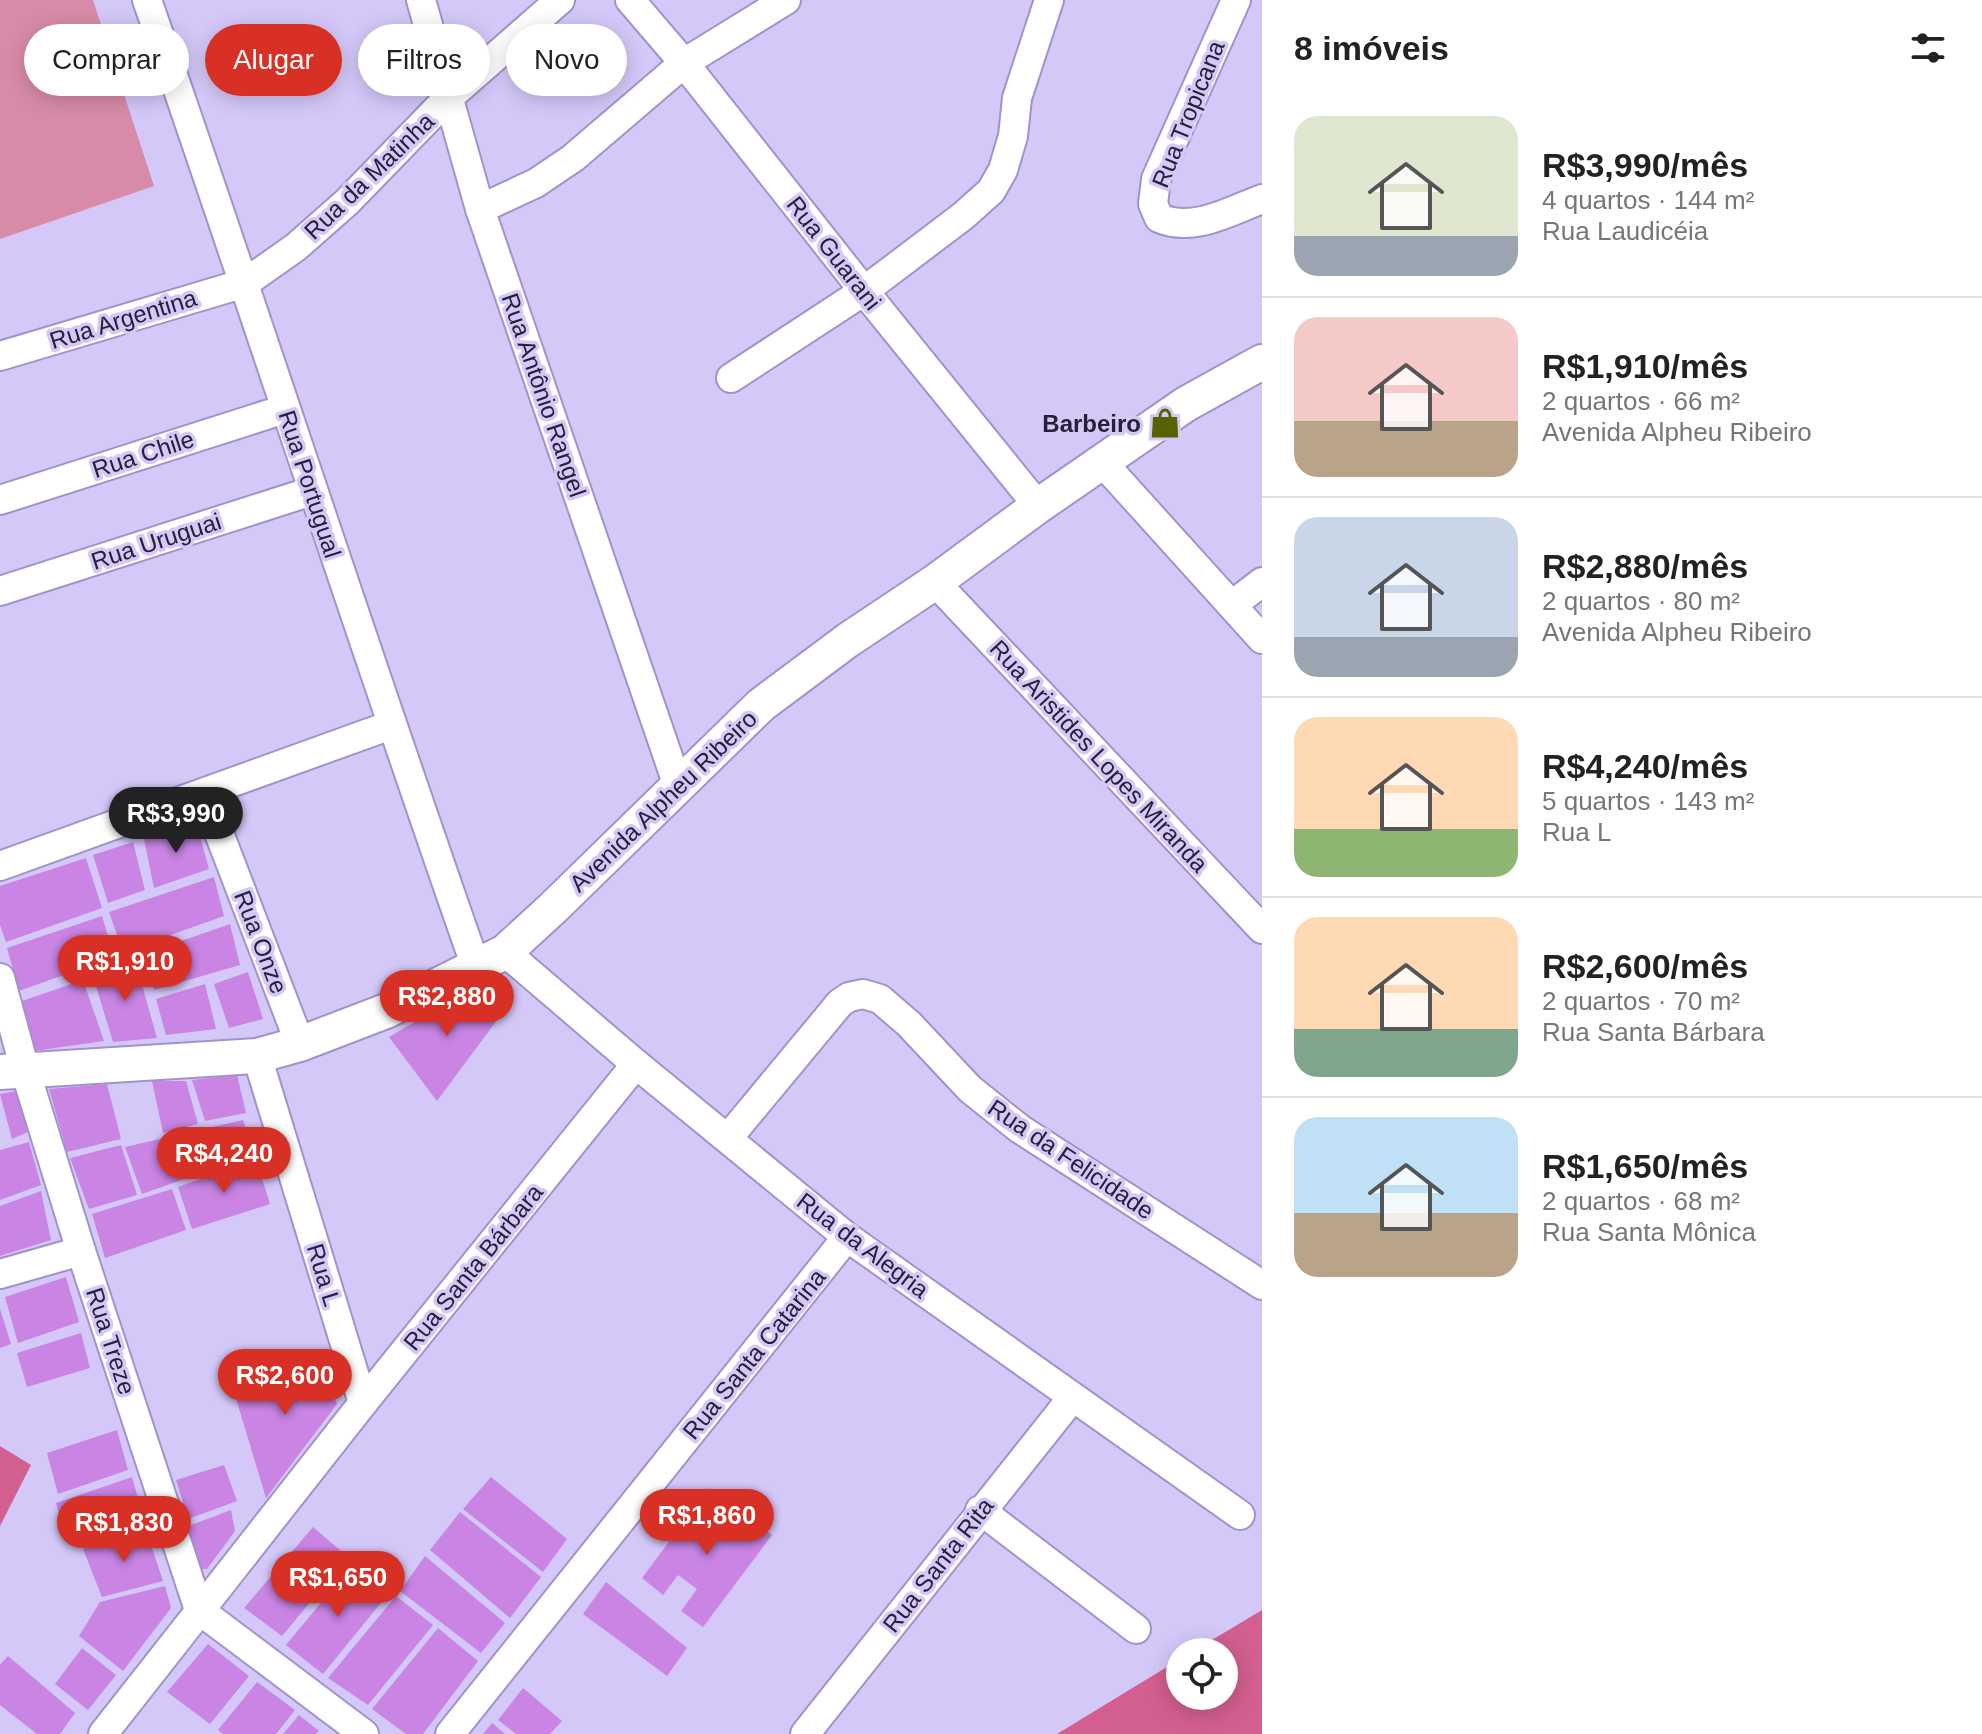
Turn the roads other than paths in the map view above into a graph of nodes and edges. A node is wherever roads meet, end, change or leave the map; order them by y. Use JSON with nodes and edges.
{"nodes":[{"id":1,"x":147,"y":0,"type":"edge"},
{"id":2,"x":421,"y":0,"type":"edge"},
{"id":3,"x":560,"y":0,"type":"edge"},
{"id":4,"x":630,"y":0,"type":"edge"},
{"id":5,"x":786,"y":0,"type":"edge"},
{"id":6,"x":1049,"y":0,"type":"edge"},
{"id":7,"x":1236,"y":0,"type":"edge"},
{"id":8,"x":684,"y":63,"type":"junction"},
{"id":9,"x":447,"y":99,"type":"junction"},
{"id":10,"x":1262,"y":199,"type":"edge"},
{"id":11,"x":480,"y":209,"type":"junction"},
{"id":12,"x":245,"y":283,"type":"junction"},
{"id":13,"x":864,"y":291,"type":"junction"},
{"id":14,"x":0,"y":356,"type":"edge"},
{"id":15,"x":1262,"y":362,"type":"edge"},
{"id":16,"x":731,"y":378,"type":"dead end"},
{"id":17,"x":285,"y":409,"type":"junction"},
{"id":18,"x":1102,"y":462,"type":"junction"},
{"id":19,"x":312,"y":491,"type":"junction"},
{"id":20,"x":0,"y":500,"type":"edge"},
{"id":21,"x":1038,"y":506,"type":"junction"},
{"id":22,"x":935,"y":582,"type":"junction"},
{"id":23,"x":1262,"y":582,"type":"edge"},
{"id":24,"x":0,"y":591,"type":"edge"},
{"id":25,"x":1232,"y":605,"type":"junction"},
{"id":26,"x":1262,"y":639,"type":"edge"},
{"id":27,"x":391,"y":725,"type":"junction"},
{"id":28,"x":678,"y":786,"type":"junction"},
{"id":29,"x":204,"y":794,"type":"junction"},
{"id":30,"x":0,"y":866,"type":"edge"},
{"id":31,"x":1262,"y":929,"type":"edge"},
{"id":32,"x":490,"y":959,"type":"junction"},
{"id":33,"x":0,"y":978,"type":"edge"},
{"id":34,"x":300,"y":1044,"type":"junction"},
{"id":35,"x":257,"y":1056,"type":"junction"},
{"id":36,"x":636,"y":1064,"type":"junction"},
{"id":37,"x":12,"y":1071,"type":"edge"},
{"id":38,"x":728,"y":1138,"type":"junction"},
{"id":39,"x":847,"y":1237,"type":"junction"},
{"id":40,"x":81,"y":1251,"type":"junction"},
{"id":41,"x":0,"y":1274,"type":"edge"},
{"id":42,"x":1262,"y":1285,"type":"edge"},
{"id":43,"x":1072,"y":1398,"type":"junction"},
{"id":44,"x":363,"y":1403,"type":"junction"},
{"id":45,"x":980,"y":1510,"type":"junction"},
{"id":46,"x":1240,"y":1515,"type":"dead end"},
{"id":47,"x":199,"y":1610,"type":"junction"},
{"id":48,"x":1136,"y":1629,"type":"dead end"},
{"id":49,"x":103,"y":1734,"type":"edge"},
{"id":50,"x":364,"y":1734,"type":"edge"},
{"id":51,"x":450,"y":1734,"type":"edge"},
{"id":52,"x":805,"y":1734,"type":"edge"}],
"edges":[{"from":1,"to":12,"type":"street","name":"Rua Portugual"},
{"from":2,"to":9,"type":"street","name":"Rua Antônio Rangel"},
{"from":3,"to":9,"type":"street","name":"Rua da Matinha"},
{"from":4,"to":8,"type":"street","name":"Rua Guarani"},
{"from":5,"to":8,"type":"street"},
{"from":6,"to":13,"type":"street"},
{"from":7,"to":10,"type":"street","name":"Rua Tropicana"},
{"from":8,"to":11,"type":"street"},
{"from":8,"to":13,"type":"street","name":"Rua Guarani"},
{"from":9,"to":11,"type":"street","name":"Rua Antônio Rangel"},
{"from":9,"to":12,"type":"street","name":"Rua da Matinha"},
{"from":11,"to":28,"type":"street","name":"Rua Antônio Rangel"},
{"from":12,"to":14,"type":"street","name":"Rua Argentina"},
{"from":12,"to":17,"type":"street","name":"Rua Portugual"},
{"from":13,"to":16,"type":"street"},
{"from":13,"to":21,"type":"street","name":"Rua Guarani"},
{"from":15,"to":18,"type":"street","name":"Avenida Alpheu Ribeiro"},
{"from":17,"to":19,"type":"street","name":"Rua Portugual"},
{"from":17,"to":20,"type":"street","name":"Rua Chile"},
{"from":18,"to":21,"type":"street","name":"Avenida Alpheu Ribeiro"},
{"from":18,"to":25,"type":"street"},
{"from":19,"to":24,"type":"street","name":"Rua Uruguai"},
{"from":19,"to":27,"type":"street","name":"Rua Portugual"},
{"from":21,"to":22,"type":"street","name":"Avenida Alpheu Ribeiro"},
{"from":22,"to":28,"type":"street","name":"Avenida Alpheu Ribeiro"},
{"from":22,"to":31,"type":"street","name":"Rua Aristides Lopes Miranda"},
{"from":23,"to":25,"type":"street"},
{"from":25,"to":26,"type":"street"},
{"from":27,"to":29,"type":"street"},
{"from":27,"to":32,"type":"street","name":"Rua Portugual"},
{"from":28,"to":32,"type":"street","name":"Avenida Alpheu Ribeiro"},
{"from":29,"to":30,"type":"street"},
{"from":29,"to":34,"type":"street","name":"Rua Onze"},
{"from":32,"to":34,"type":"street","name":"Avenida Alpheu Ribeiro"},
{"from":32,"to":36,"type":"street","name":"Rua da Alegria"},
{"from":33,"to":37,"type":"street","name":"Rua Treze"},
{"from":34,"to":35,"type":"street","name":"Avenida Alpheu Ribeiro"},
{"from":35,"to":37,"type":"street","name":"Avenida Alpheu Ribeiro"},
{"from":35,"to":44,"type":"street","name":"Rua L"},
{"from":36,"to":38,"type":"street","name":"Rua da Alegria"},
{"from":36,"to":44,"type":"street","name":"Rua Santa Bárbara"},
{"from":37,"to":40,"type":"street","name":"Rua Treze"},
{"from":38,"to":39,"type":"street","name":"Rua da Alegria"},
{"from":38,"to":42,"type":"street","name":"Rua da Felicidade"},
{"from":39,"to":43,"type":"street","name":"Rua da Alegria"},
{"from":39,"to":51,"type":"street","name":"Rua Santa Catarina"},
{"from":40,"to":41,"type":"street"},
{"from":40,"to":47,"type":"street","name":"Rua Treze"},
{"from":43,"to":45,"type":"street","name":"Rua Santa Rita"},
{"from":43,"to":46,"type":"street","name":"Rua da Alegria"},
{"from":44,"to":47,"type":"street","name":"Rua Santa Bárbara"},
{"from":45,"to":48,"type":"street"},
{"from":45,"to":52,"type":"street","name":"Rua Santa Rita"},
{"from":47,"to":49,"type":"street","name":"Rua Santa Bárbara"},
{"from":47,"to":50,"type":"street"}]}
